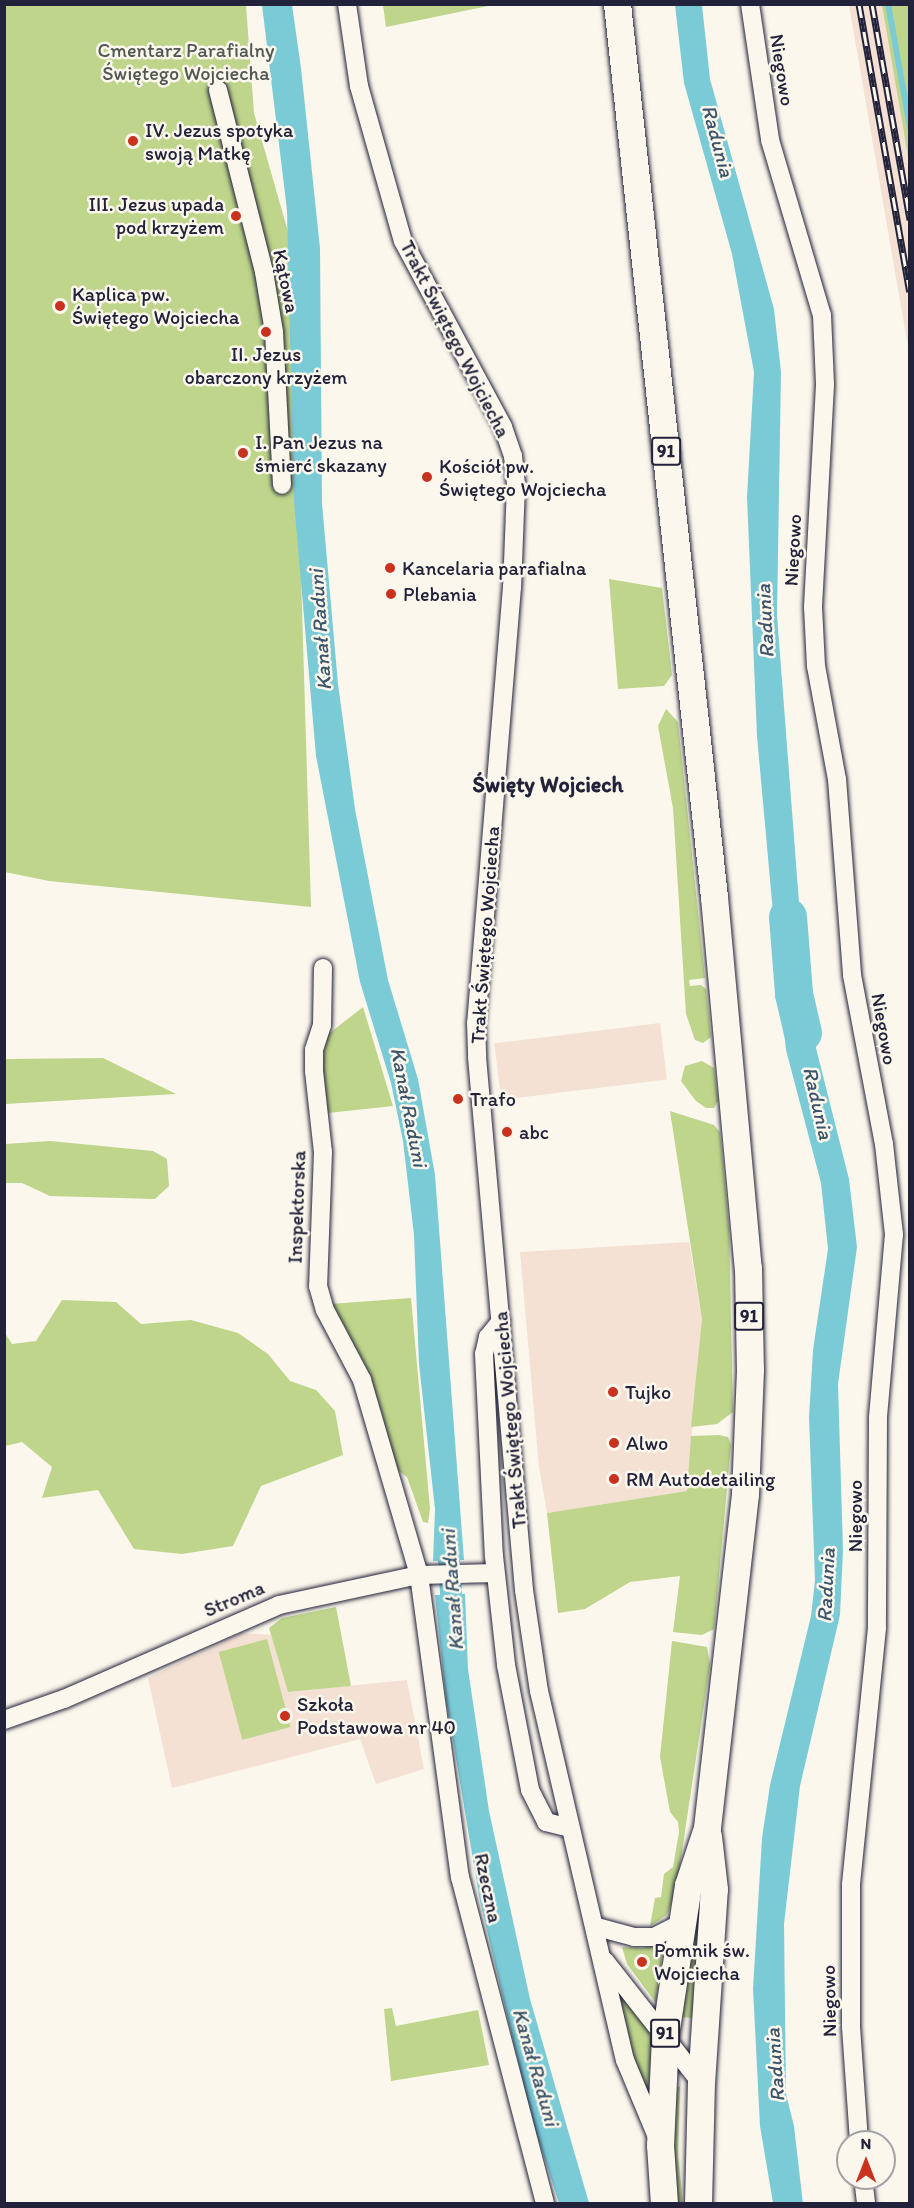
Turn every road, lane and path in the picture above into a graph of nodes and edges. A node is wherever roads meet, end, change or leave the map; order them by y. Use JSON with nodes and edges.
{"nodes":[{"id":1,"x":347,"y":4,"type":"edge"},
{"id":2,"x":617,"y":4,"type":"edge"},
{"id":3,"x":750,"y":4,"type":"edge"},
{"id":4,"x":218,"y":90,"type":"dead end"},
{"id":5,"x":282,"y":485,"type":"dead end"},
{"id":6,"x":323,"y":968,"type":"dead end"},
{"id":7,"x":501,"y":1320,"type":"junction"},
{"id":8,"x":495,"y":1572,"type":"junction"},
{"id":9,"x":424,"y":1575,"type":"junction"},
{"id":10,"x":4,"y":1720,"type":"edge"},
{"id":11,"x":570,"y":1828,"type":"junction"},
{"id":12,"x":707,"y":1828,"type":"junction"},
{"id":13,"x":682,"y":1923,"type":"junction"},
{"id":14,"x":597,"y":1927,"type":"junction"},
{"id":15,"x":605,"y":1960,"type":"junction"},
{"id":16,"x":665,"y":2036,"type":"junction"},
{"id":17,"x":700,"y":2083,"type":"junction"},
{"id":18,"x":858,"y":2130,"type":"edge"},
{"id":19,"x":660,"y":2145,"type":"junction"},
{"id":20,"x":544,"y":2204,"type":"edge"},
{"id":21,"x":664,"y":2204,"type":"edge"},
{"id":22,"x":698,"y":2204,"type":"edge"}],
"edges":[{"from":1,"to":7,"type":"street","name":"Trakt Świętego Wojciecha"},
{"from":2,"to":12,"type":"main road","name":"Trakt Świętego Wojciecha","number":"91"},
{"from":3,"to":18,"type":"street","name":"Niegowo"},
{"from":4,"to":5,"type":"street","name":"Kątowa"},
{"from":6,"to":9,"type":"street","name":"Inspektorska"},
{"from":7,"to":8,"type":"street"},
{"from":7,"to":11,"type":"street","name":"Trakt Świętego Wojciecha"},
{"from":8,"to":9,"type":"street","name":"Stroma"},
{"from":8,"to":11,"type":"street"},
{"from":9,"to":10,"type":"street","name":"Stroma"},
{"from":9,"to":20,"type":"street","name":"Rzeczna"},
{"from":11,"to":14,"type":"street","name":"Trakt Świętego Wojciecha"},
{"from":12,"to":13,"type":"main road","name":"Trakt Świętego Wojciecha","number":"91"},
{"from":12,"to":17,"type":"main road","name":"Trakt Świętego Wojciecha","number":"91"},
{"from":13,"to":14,"type":"street"},
{"from":13,"to":16,"type":"main road","name":"Trakt Świętego Wojciecha","number":"91"},
{"from":14,"to":15,"type":"street","name":"Trakt Świętego Wojciecha"},
{"from":15,"to":16,"type":"street","name":"Trakt Świętego Wojciecha"},
{"from":15,"to":19,"type":"street","name":"Trakt Świętego Wojciecha"},
{"from":16,"to":17,"type":"street","name":"Trakt Świętego Wojciecha"},
{"from":16,"to":19,"type":"main road","name":"Trakt Świętego Wojciecha","number":"91"},
{"from":17,"to":22,"type":"main road","name":"Trakt Świętego Wojciecha","number":"91"},
{"from":19,"to":21,"type":"main road","name":"Trakt Świętego Wojciecha","number":"91"}]}
